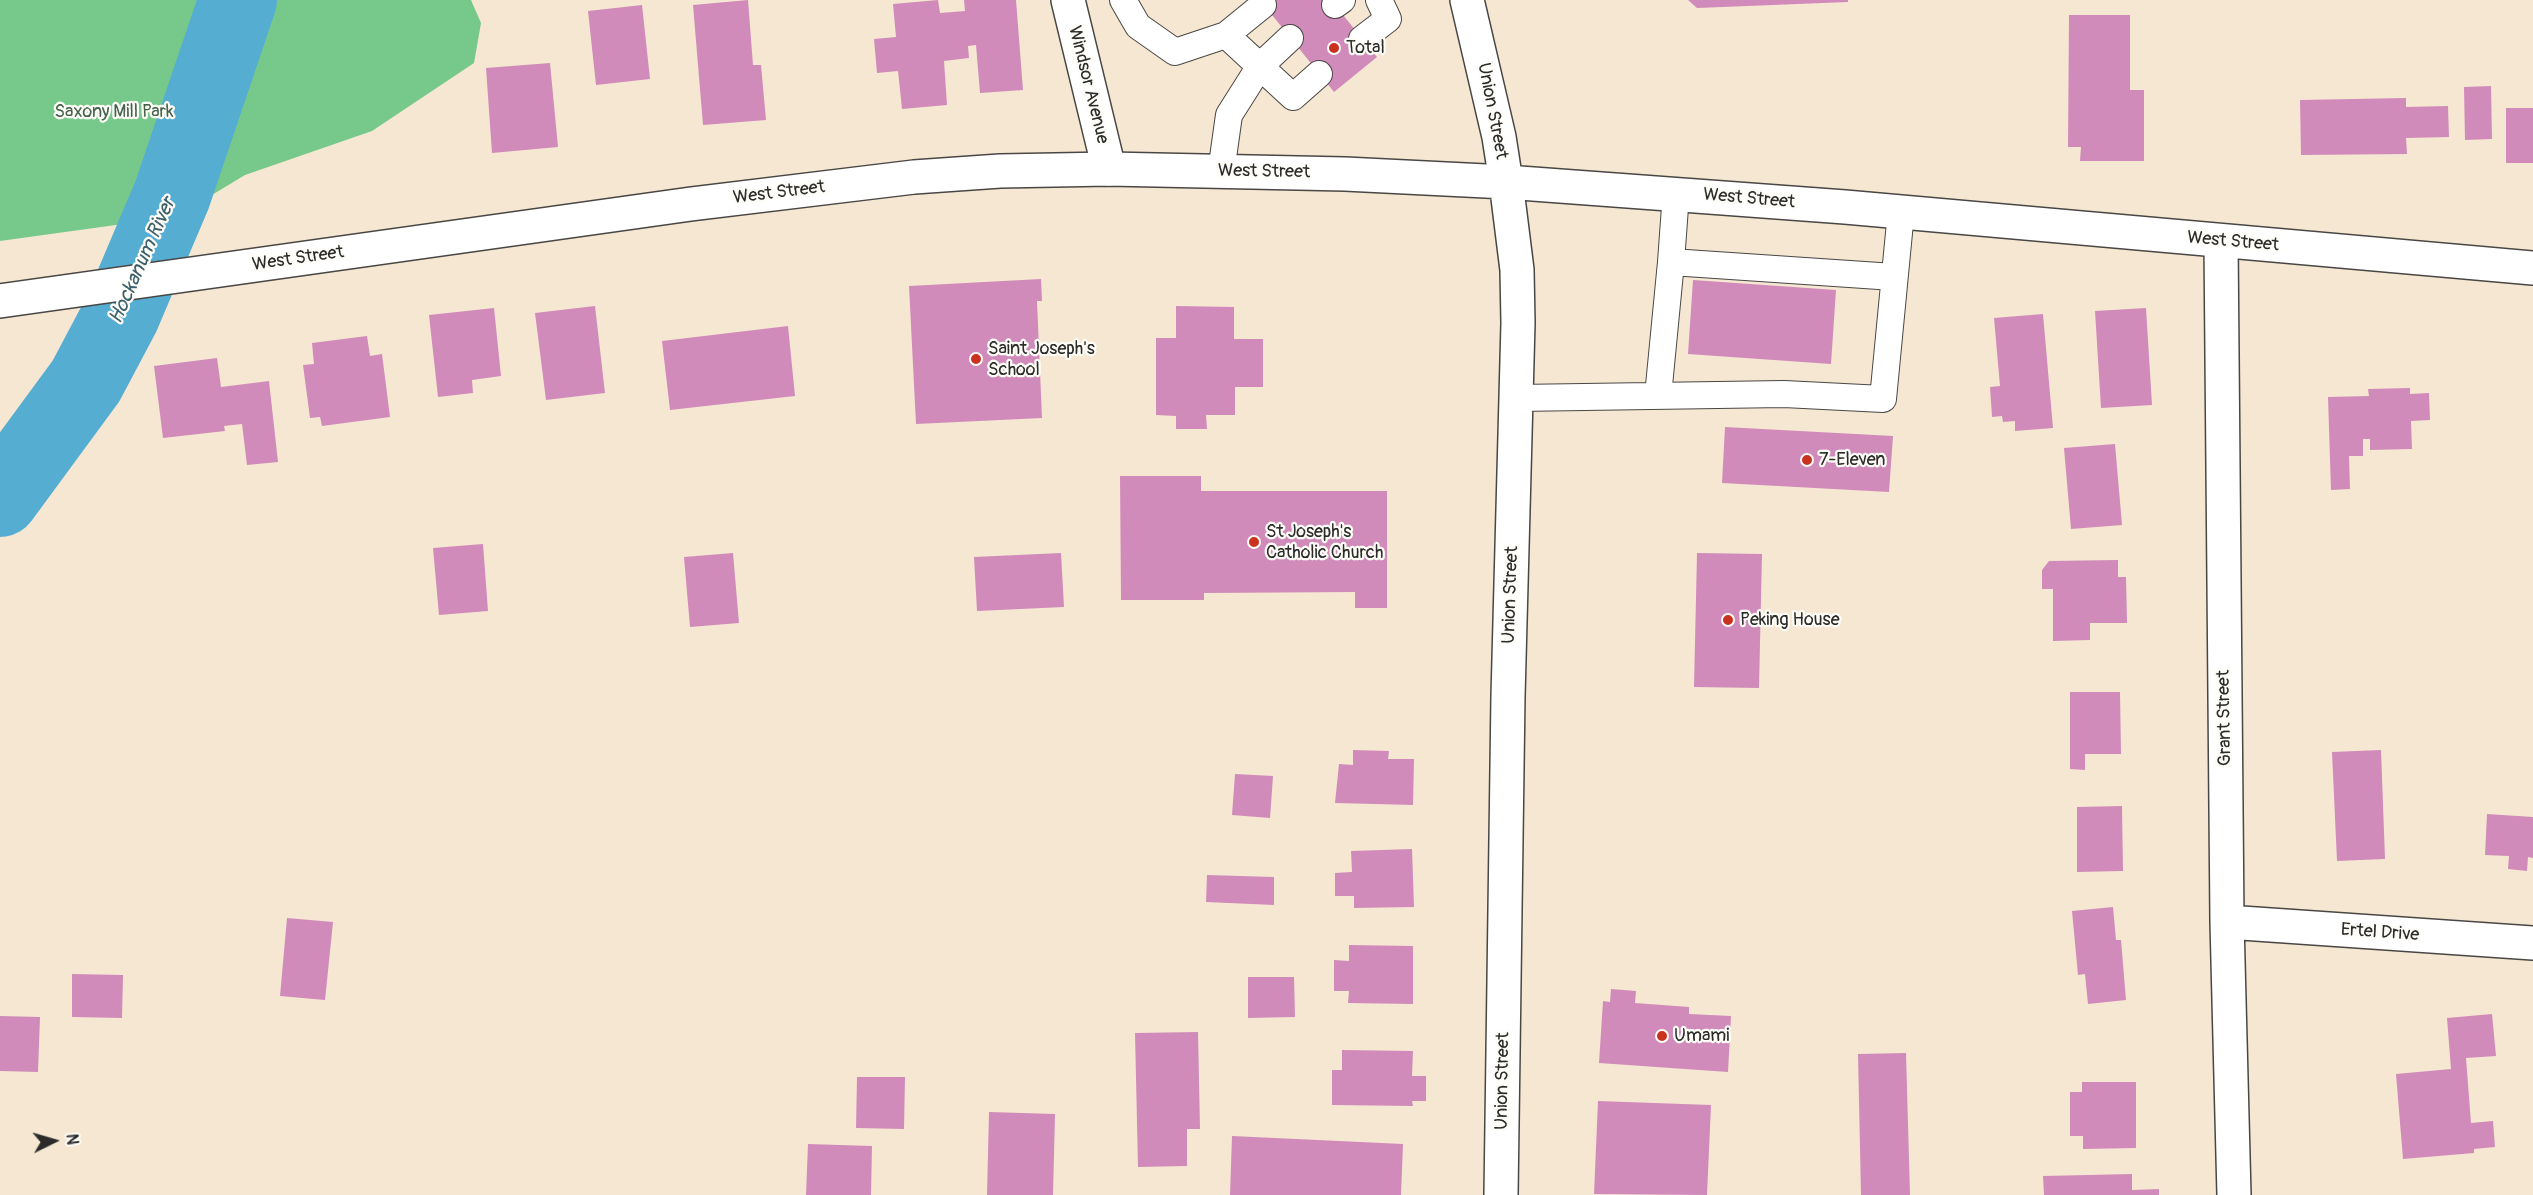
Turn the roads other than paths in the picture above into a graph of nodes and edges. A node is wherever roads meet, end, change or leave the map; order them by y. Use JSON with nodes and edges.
{"nodes":[{"id":1,"x":1068,"y":0,"type":"edge"},
{"id":2,"x":1123,"y":0,"type":"edge"},
{"id":3,"x":1380,"y":0,"type":"edge"},
{"id":4,"x":1467,"y":0,"type":"edge"},
{"id":5,"x":1263,"y":4,"type":"dead end"},
{"id":6,"x":1226,"y":35,"type":"junction"},
{"id":7,"x":1290,"y":38,"type":"dead end"},
{"id":8,"x":1362,"y":39,"type":"dead end"},
{"id":9,"x":1260,"y":66,"type":"junction"},
{"id":10,"x":1319,"y":74,"type":"dead end"},
{"id":11,"x":1109,"y":170,"type":"junction"},
{"id":12,"x":1221,"y":172,"type":"junction"},
{"id":13,"x":1506,"y":182,"type":"junction"},
{"id":14,"x":1676,"y":193,"type":"junction"},
{"id":15,"x":1901,"y":212,"type":"junction"},
{"id":16,"x":2220,"y":241,"type":"junction"},
{"id":17,"x":1671,"y":262,"type":"junction"},
{"id":18,"x":2533,"y":268,"type":"edge"},
{"id":19,"x":1894,"y":277,"type":"junction"},
{"id":20,"x":0,"y":301,"type":"edge"},
{"id":21,"x":1658,"y":396,"type":"junction"},
{"id":22,"x":1517,"y":398,"type":"junction"},
{"id":23,"x":2227,"y":922,"type":"junction"},
{"id":24,"x":2533,"y":943,"type":"edge"},
{"id":25,"x":1501,"y":1195,"type":"edge"},
{"id":26,"x":2234,"y":1195,"type":"edge"}],
"edges":[{"from":1,"to":11,"type":"main road","name":"Windsor Avenue"},
{"from":2,"to":6,"type":"lane"},
{"from":3,"to":8,"type":"lane"},
{"from":4,"to":13,"type":"main road","name":"Union Street"},
{"from":5,"to":6,"type":"lane"},
{"from":6,"to":9,"type":"lane"},
{"from":7,"to":9,"type":"lane"},
{"from":9,"to":10,"type":"lane"},
{"from":9,"to":12,"type":"lane"},
{"from":11,"to":12,"type":"main road","name":"West Street"},
{"from":11,"to":20,"type":"main road","name":"West Street"},
{"from":12,"to":13,"type":"main road","name":"West Street"},
{"from":13,"to":14,"type":"main road","name":"West Street"},
{"from":13,"to":22,"type":"main road","name":"Union Street"},
{"from":14,"to":15,"type":"main road","name":"West Street"},
{"from":14,"to":17,"type":"lane"},
{"from":15,"to":16,"type":"main road","name":"West Street"},
{"from":15,"to":19,"type":"lane"},
{"from":16,"to":18,"type":"main road","name":"West Street"},
{"from":16,"to":23,"type":"main road","name":"Grant Street"},
{"from":17,"to":19,"type":"lane"},
{"from":17,"to":21,"type":"lane"},
{"from":19,"to":21,"type":"lane"},
{"from":21,"to":22,"type":"lane"},
{"from":22,"to":25,"type":"main road","name":"Union Street"},
{"from":23,"to":24,"type":"main road","name":"Ertel Drive"},
{"from":23,"to":26,"type":"main road","name":"Grant Street"}]}
